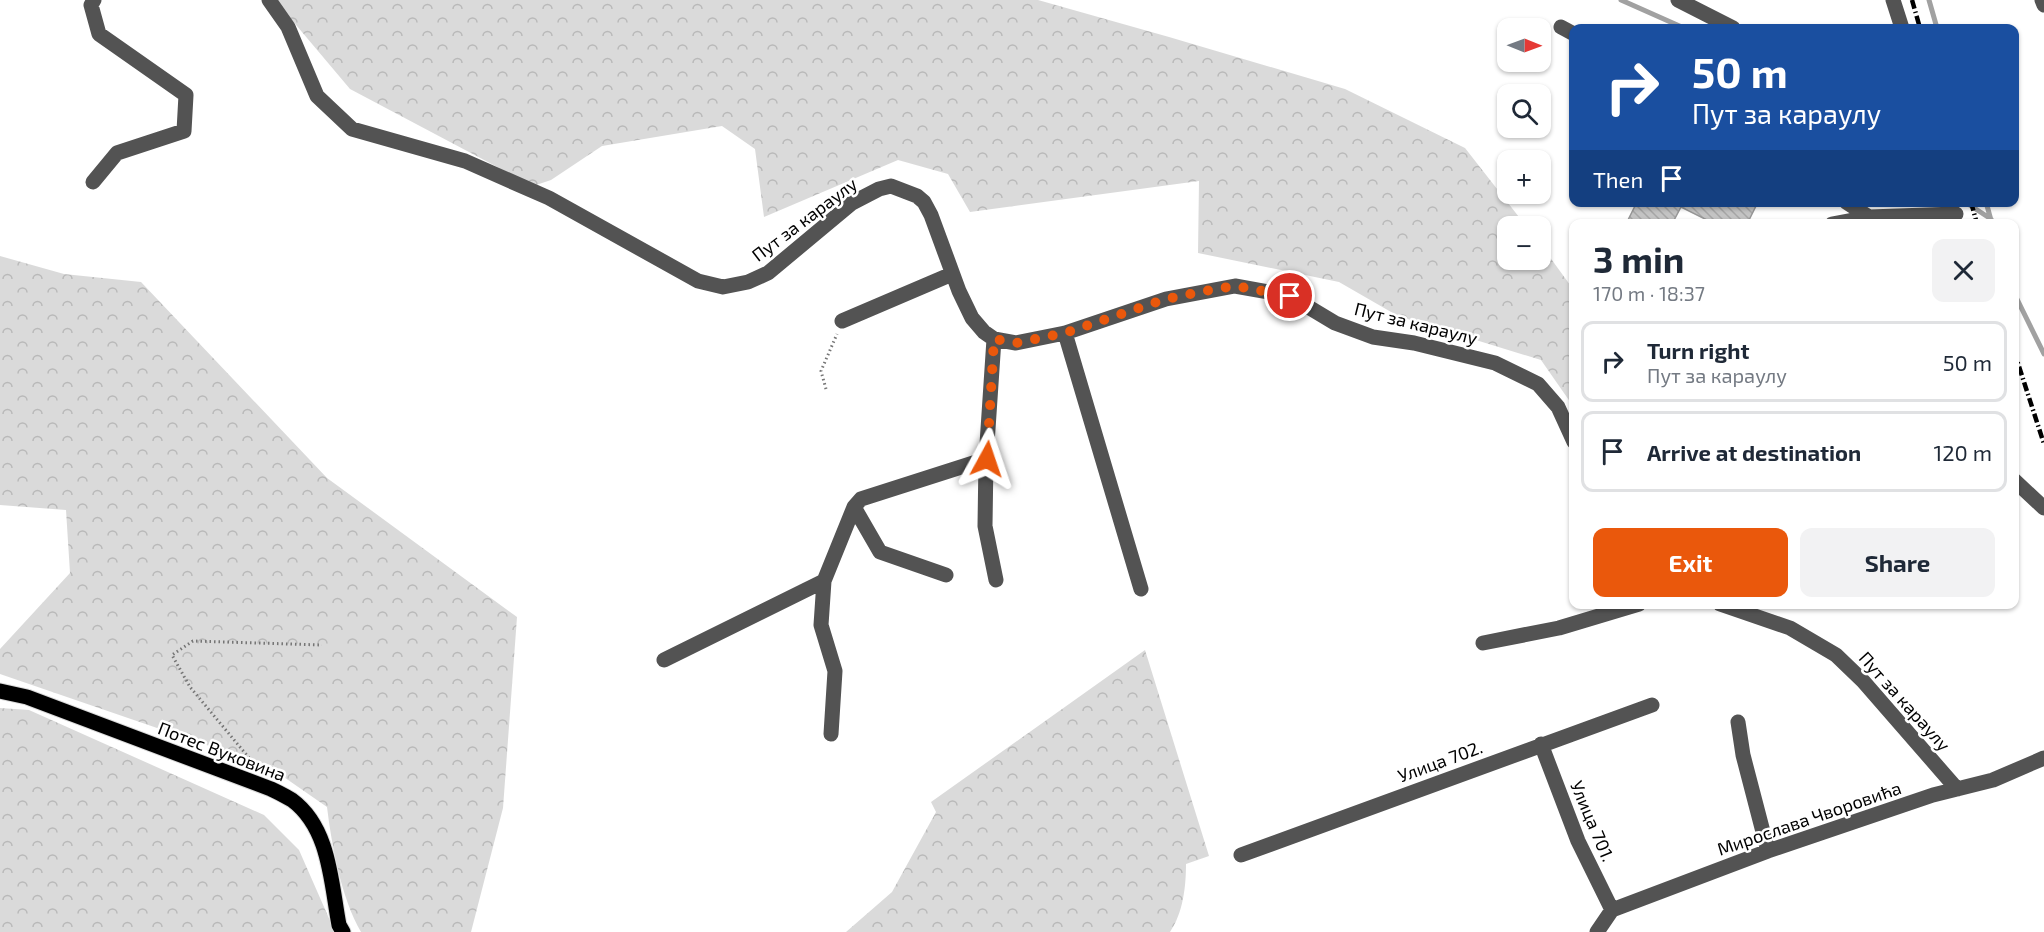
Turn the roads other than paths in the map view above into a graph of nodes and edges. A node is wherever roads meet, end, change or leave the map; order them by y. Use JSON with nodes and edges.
{"nodes":[{"id":1,"x":94,"y":0,"type":"edge"},
{"id":2,"x":269,"y":0,"type":"edge"},
{"id":3,"x":1678,"y":0,"type":"edge"},
{"id":4,"x":1893,"y":0,"type":"edge"},
{"id":5,"x":2042,"y":0,"type":"edge"},
{"id":6,"x":2044,"y":5,"type":"edge"},
{"id":7,"x":1725,"y":24,"type":"edge"},
{"id":8,"x":1901,"y":24,"type":"edge"},
{"id":9,"x":93,"y":182,"type":"dead end"},
{"id":10,"x":1853,"y":207,"type":"edge"},
{"id":11,"x":1956,"y":212,"type":"edge"},
{"id":12,"x":1869,"y":217,"type":"junction"},
{"id":13,"x":1858,"y":219,"type":"edge"},
{"id":14,"x":952,"y":274,"type":"junction"},
{"id":15,"x":842,"y":321,"type":"road end"},
{"id":16,"x":1065,"y":333,"type":"junction"},
{"id":17,"x":994,"y":339,"type":"junction"},
{"id":18,"x":1569,"y":431,"type":"edge"},
{"id":19,"x":987,"y":459,"type":"junction"},
{"id":20,"x":2019,"y":485,"type":"edge"},
{"id":21,"x":854,"y":507,"type":"junction"},
{"id":22,"x":2044,"y":508,"type":"edge"},
{"id":23,"x":946,"y":575,"type":"dead end"},
{"id":24,"x":996,"y":580,"type":"dead end"},
{"id":25,"x":824,"y":581,"type":"junction"},
{"id":26,"x":1141,"y":589,"type":"dead end"},
{"id":27,"x":1622,"y":609,"type":"edge"},
{"id":28,"x":1735,"y":609,"type":"edge"},
{"id":29,"x":1483,"y":643,"type":"dead end"},
{"id":30,"x":664,"y":660,"type":"dead end"},
{"id":31,"x":0,"y":691,"type":"edge"},
{"id":32,"x":1652,"y":705,"type":"dead end"},
{"id":33,"x":1738,"y":722,"type":"dead end"},
{"id":34,"x":831,"y":734,"type":"dead end"},
{"id":35,"x":1541,"y":744,"type":"junction"},
{"id":36,"x":2044,"y":758,"type":"edge"},
{"id":37,"x":1957,"y":789,"type":"junction"},
{"id":38,"x":1768,"y":851,"type":"junction"},
{"id":39,"x":1241,"y":855,"type":"dead end"},
{"id":40,"x":1612,"y":910,"type":"junction"},
{"id":41,"x":343,"y":932,"type":"edge"},
{"id":42,"x":1597,"y":932,"type":"edge"}],
"edges":[{"from":1,"to":9,"type":"street"},
{"from":2,"to":14,"type":"street","name":"Пут за караулу"},
{"from":3,"to":7,"type":"street"},
{"from":4,"to":8,"type":"street"},
{"from":5,"to":6,"type":"street"},
{"from":10,"to":12,"type":"street"},
{"from":11,"to":12,"type":"street"},
{"from":12,"to":13,"type":"street"},
{"from":14,"to":15,"type":"street"},
{"from":14,"to":17,"type":"street","name":"Пут за караулу"},
{"from":16,"to":17,"type":"street","name":"Пут за караулу"},
{"from":16,"to":18,"type":"street","name":"Пут за караулу"},
{"from":16,"to":26,"type":"street"},
{"from":17,"to":19,"type":"street"},
{"from":19,"to":21,"type":"street"},
{"from":19,"to":24,"type":"street"},
{"from":20,"to":22,"type":"street"},
{"from":21,"to":23,"type":"street"},
{"from":21,"to":25,"type":"street"},
{"from":25,"to":30,"type":"street"},
{"from":25,"to":34,"type":"street"},
{"from":27,"to":29,"type":"street"},
{"from":28,"to":37,"type":"street","name":"Пут за караулу"},
{"from":31,"to":41,"type":"main road","name":"Потес Вуковина"},
{"from":32,"to":35,"type":"street","name":"Улица 702."},
{"from":33,"to":38,"type":"street"},
{"from":35,"to":39,"type":"street","name":"Улица 702."},
{"from":35,"to":40,"type":"street","name":"Улица 701."},
{"from":36,"to":37,"type":"street","name":"Мирослава Чворовића"},
{"from":37,"to":38,"type":"street","name":"Мирослава Чворовића"},
{"from":38,"to":40,"type":"street","name":"Мирослава Чворовића"},
{"from":40,"to":42,"type":"street"}]}
